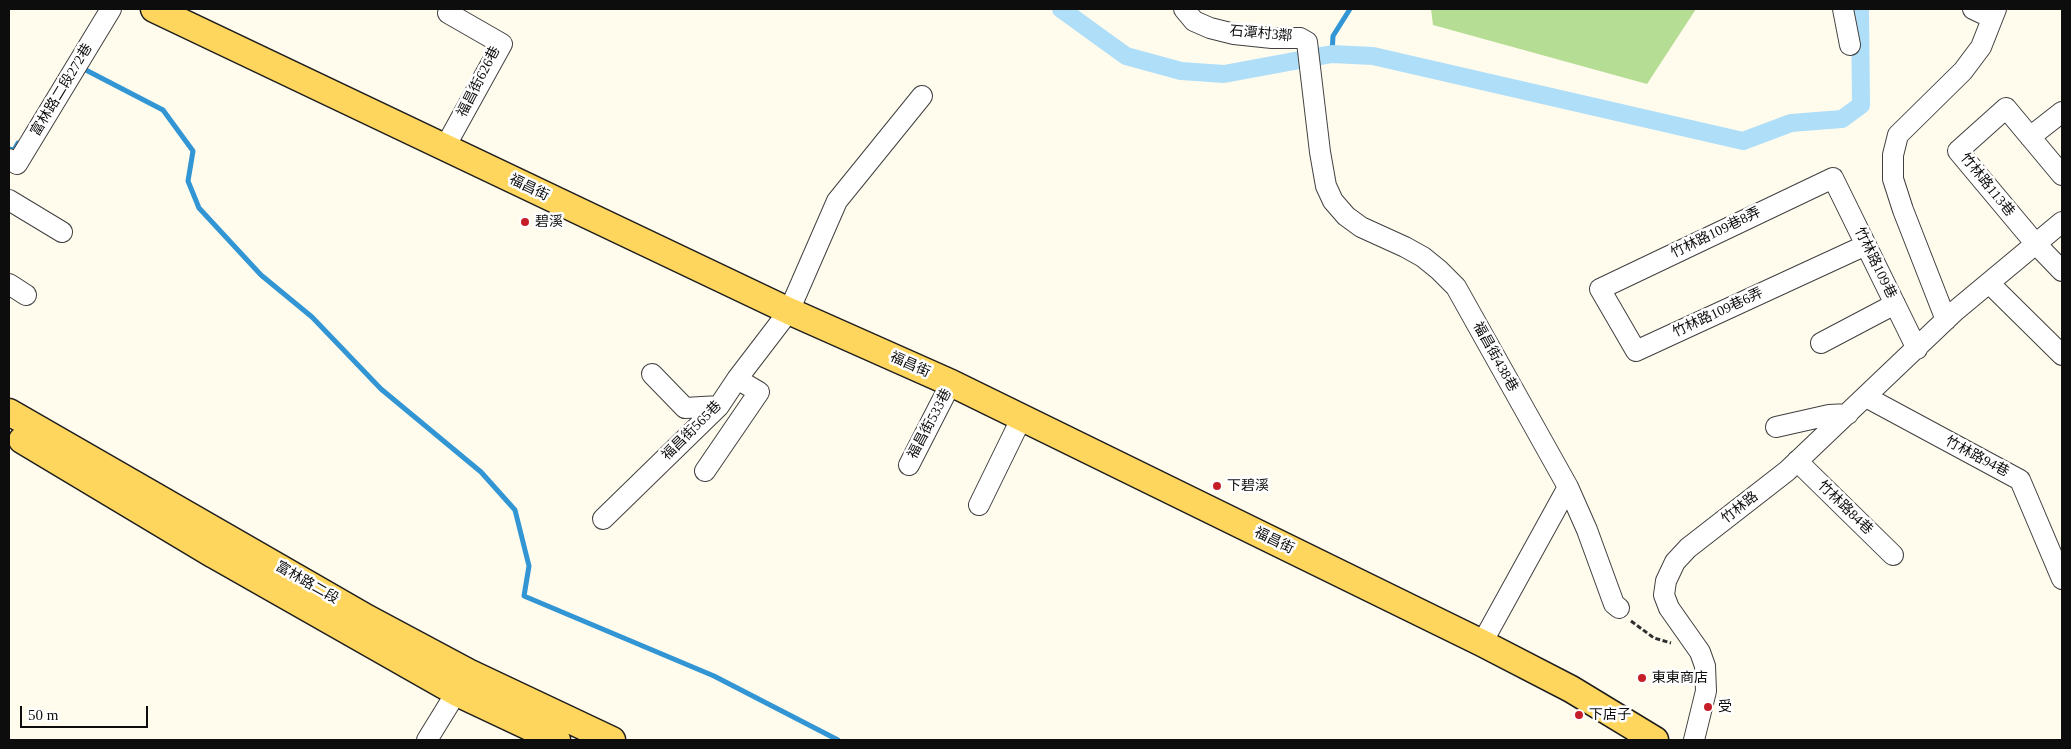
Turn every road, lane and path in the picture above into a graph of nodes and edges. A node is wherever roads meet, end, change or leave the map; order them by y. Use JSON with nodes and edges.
{"nodes":[{"id":1,"x":111,"y":9,"type":"edge"},
{"id":2,"x":1184,"y":9,"type":"edge"},
{"id":3,"x":1843,"y":9,"type":"edge"},
{"id":4,"x":1973,"y":9,"type":"edge"},
{"id":5,"x":159,"y":10,"type":"edge"},
{"id":6,"x":448,"y":13,"type":"dead end"},
{"id":7,"x":1994,"y":13,"type":"edge"},
{"id":8,"x":1850,"y":45,"type":"dead end"},
{"id":9,"x":922,"y":96,"type":"dead end"},
{"id":10,"x":1315,"y":109,"type":"joint"},
{"id":11,"x":2062,"y":112,"type":"edge"},
{"id":12,"x":2030,"y":137,"type":"junction"},
{"id":13,"x":445,"y":148,"type":"junction"},
{"id":14,"x":9,"y":159,"type":"edge"},
{"id":15,"x":2062,"y":175,"type":"edge"},
{"id":16,"x":1833,"y":178,"type":"joint"},
{"id":17,"x":9,"y":200,"type":"edge"},
{"id":18,"x":2062,"y":222,"type":"edge"},
{"id":19,"x":62,"y":232,"type":"dead end"},
{"id":20,"x":2035,"y":242,"type":"junction"},
{"id":21,"x":1866,"y":245,"type":"junction"},
{"id":22,"x":2062,"y":271,"type":"edge"},
{"id":23,"x":1989,"y":283,"type":"junction"},
{"id":24,"x":9,"y":284,"type":"edge"},
{"id":25,"x":1600,"y":289,"type":"joint"},
{"id":26,"x":26,"y":295,"type":"dead end"},
{"id":27,"x":1895,"y":304,"type":"junction"},
{"id":28,"x":789,"y":311,"type":"junction"},
{"id":29,"x":1950,"y":316,"type":"junction"},
{"id":30,"x":1821,"y":343,"type":"dead end"},
{"id":31,"x":1917,"y":349,"type":"junction"},
{"id":32,"x":2062,"y":355,"type":"edge"},
{"id":33,"x":652,"y":374,"type":"dead end"},
{"id":34,"x":737,"y":379,"type":"junction"},
{"id":35,"x":952,"y":383,"type":"junction"},
{"id":36,"x":1866,"y":397,"type":"junction"},
{"id":37,"x":719,"y":406,"type":"junction"},
{"id":38,"x":9,"y":412,"type":"edge"},
{"id":39,"x":1848,"y":414,"type":"junction"},
{"id":40,"x":1022,"y":418,"type":"junction"},
{"id":41,"x":1776,"y":428,"type":"dead end"},
{"id":42,"x":9,"y":432,"type":"edge"},
{"id":43,"x":1797,"y":461,"type":"junction"},
{"id":44,"x":909,"y":465,"type":"dead end"},
{"id":45,"x":705,"y":471,"type":"dead end"},
{"id":46,"x":1568,"y":488,"type":"junction"},
{"id":47,"x":979,"y":505,"type":"dead end"},
{"id":48,"x":603,"y":519,"type":"dead end"},
{"id":49,"x":1893,"y":555,"type":"dead end"},
{"id":50,"x":2062,"y":579,"type":"edge"},
{"id":51,"x":309,"y":597,"type":"junction"},
{"id":52,"x":1619,"y":608,"type":"joint"},
{"id":53,"x":1482,"y":642,"type":"junction"},
{"id":54,"x":1700,"y":652,"type":"junction"},
{"id":55,"x":462,"y":683,"type":"junction"},
{"id":56,"x":427,"y":740,"type":"edge"},
{"id":57,"x":557,"y":740,"type":"edge"},
{"id":58,"x":612,"y":740,"type":"edge"},
{"id":59,"x":1655,"y":740,"type":"edge"},
{"id":60,"x":1694,"y":740,"type":"edge"}],
"edges":[{"from":1,"to":14,"type":"street","name":"富林路二段272巷"},
{"from":2,"to":10,"type":"street","name":"石潭村3鄰"},
{"from":3,"to":8,"type":"street"},
{"from":4,"to":7,"type":"street"},
{"from":5,"to":13,"type":"main road","name":"福昌街"},
{"from":6,"to":13,"type":"street","name":"福昌街626巷"},
{"from":7,"to":29,"type":"street"},
{"from":9,"to":28,"type":"street","name":"福昌街565巷"},
{"from":10,"to":46,"type":"street","name":"福昌街438巷"},
{"from":11,"to":12,"type":"street"},
{"from":12,"to":15,"type":"street","name":"竹林路113巷"},
{"from":12,"to":20,"type":"street","name":"竹林路113巷"},
{"from":13,"to":28,"type":"main road","name":"福昌街"},
{"from":16,"to":21,"type":"street","name":"竹林路109巷"},
{"from":16,"to":25,"type":"street","name":"竹林路109巷8弄"},
{"from":17,"to":19,"type":"street"},
{"from":18,"to":20,"type":"street","name":"竹林路"},
{"from":20,"to":22,"type":"street"},
{"from":20,"to":23,"type":"street","name":"竹林路"},
{"from":21,"to":25,"type":"street","name":"竹林路109巷6弄"},
{"from":21,"to":27,"type":"street","name":"竹林路109巷"},
{"from":23,"to":29,"type":"street","name":"竹林路"},
{"from":23,"to":32,"type":"street"},
{"from":24,"to":26,"type":"street"},
{"from":27,"to":30,"type":"street"},
{"from":27,"to":31,"type":"street","name":"竹林路109巷"},
{"from":28,"to":34,"type":"street","name":"福昌街565巷"},
{"from":28,"to":35,"type":"main road","name":"福昌街"},
{"from":29,"to":31,"type":"street","name":"竹林路"},
{"from":31,"to":36,"type":"street","name":"竹林路"},
{"from":33,"to":37,"type":"street"},
{"from":34,"to":37,"type":"street","name":"福昌街565巷"},
{"from":34,"to":45,"type":"street"},
{"from":35,"to":40,"type":"main road","name":"福昌街"},
{"from":35,"to":44,"type":"street","name":"福昌街533巷"},
{"from":36,"to":39,"type":"street","name":"竹林路"},
{"from":36,"to":50,"type":"street","name":"竹林路94巷"},
{"from":37,"to":48,"type":"street","name":"福昌街565巷"},
{"from":38,"to":51,"type":"main road","name":"富林路二段"},
{"from":39,"to":41,"type":"street"},
{"from":39,"to":43,"type":"street","name":"竹林路"},
{"from":40,"to":47,"type":"street"},
{"from":40,"to":53,"type":"main road","name":"福昌街"},
{"from":42,"to":51,"type":"main road","name":"富林路二段"},
{"from":43,"to":49,"type":"street","name":"竹林路84巷"},
{"from":43,"to":54,"type":"street","name":"竹林路"},
{"from":46,"to":52,"type":"street","name":"福昌街438巷"},
{"from":46,"to":53,"type":"street"},
{"from":51,"to":55,"type":"main road","name":"富林路二段"},
{"from":52,"to":54,"type":"path"},
{"from":53,"to":59,"type":"main road","name":"福昌街"},
{"from":54,"to":60,"type":"street","name":"竹林路"},
{"from":55,"to":56,"type":"street"},
{"from":55,"to":57,"type":"main road","name":"富林路二段"},
{"from":55,"to":58,"type":"main road","name":"富林路二段"}]}
